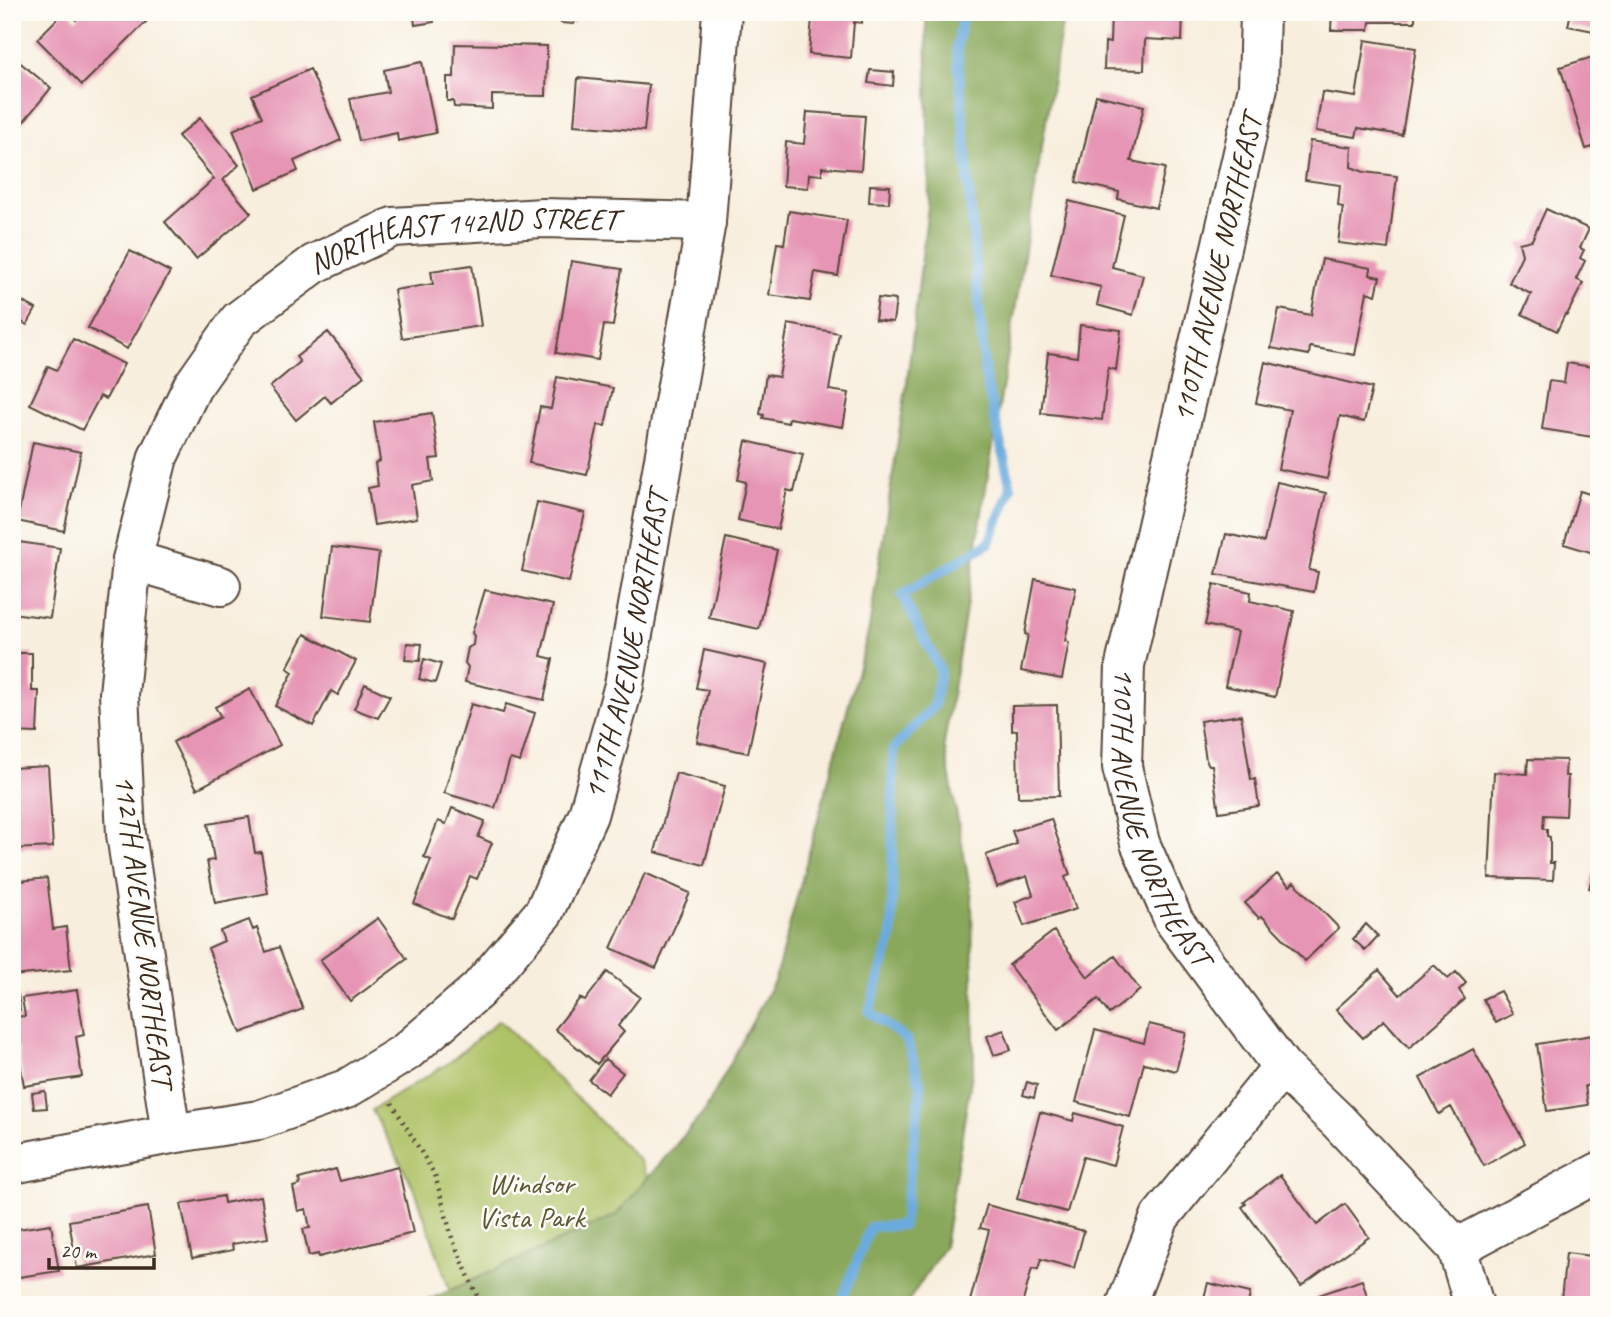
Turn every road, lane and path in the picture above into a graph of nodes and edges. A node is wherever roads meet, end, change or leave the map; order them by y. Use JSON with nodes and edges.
{"nodes":[{"id":1,"x":722,"y":12,"type":"edge"},
{"id":2,"x":1260,"y":12,"type":"edge"},
{"id":3,"x":706,"y":222,"type":"junction"},
{"id":4,"x":239,"y":320,"type":"joint"},
{"id":5,"x":132,"y":560,"type":"junction"},
{"id":6,"x":221,"y":586,"type":"dead end"},
{"id":7,"x":1282,"y":1067,"type":"junction"},
{"id":8,"x":373,"y":1072,"type":"junction"},
{"id":9,"x":171,"y":1134,"type":"junction"},
{"id":10,"x":12,"y":1164,"type":"edge"},
{"id":11,"x":1599,"y":1172,"type":"edge"},
{"id":12,"x":1457,"y":1248,"type":"junction"},
{"id":13,"x":485,"y":1305,"type":"edge"},
{"id":14,"x":1126,"y":1305,"type":"edge"},
{"id":15,"x":1474,"y":1305,"type":"edge"}],
"edges":[{"from":1,"to":3,"type":"street","name":"111TH AVENUE NORTHEAST"},
{"from":2,"to":7,"type":"street","name":"110TH AVENUE NORTHEAST"},
{"from":3,"to":4,"type":"street","name":"NORTHEAST 142ND STREET"},
{"from":3,"to":8,"type":"street","name":"111TH AVENUE NORTHEAST"},
{"from":4,"to":5,"type":"street","name":"112TH AVENUE NORTHEAST"},
{"from":5,"to":6,"type":"street"},
{"from":5,"to":9,"type":"street","name":"112TH AVENUE NORTHEAST"},
{"from":7,"to":12,"type":"street","name":"110TH AVENUE NORTHEAST"},
{"from":7,"to":14,"type":"street"},
{"from":8,"to":9,"type":"street","name":"111TH AVENUE NORTHEAST"},
{"from":8,"to":13,"type":"path"},
{"from":9,"to":10,"type":"street","name":"111TH AVENUE NORTHEAST"},
{"from":11,"to":12,"type":"street"},
{"from":12,"to":15,"type":"street"}]}
